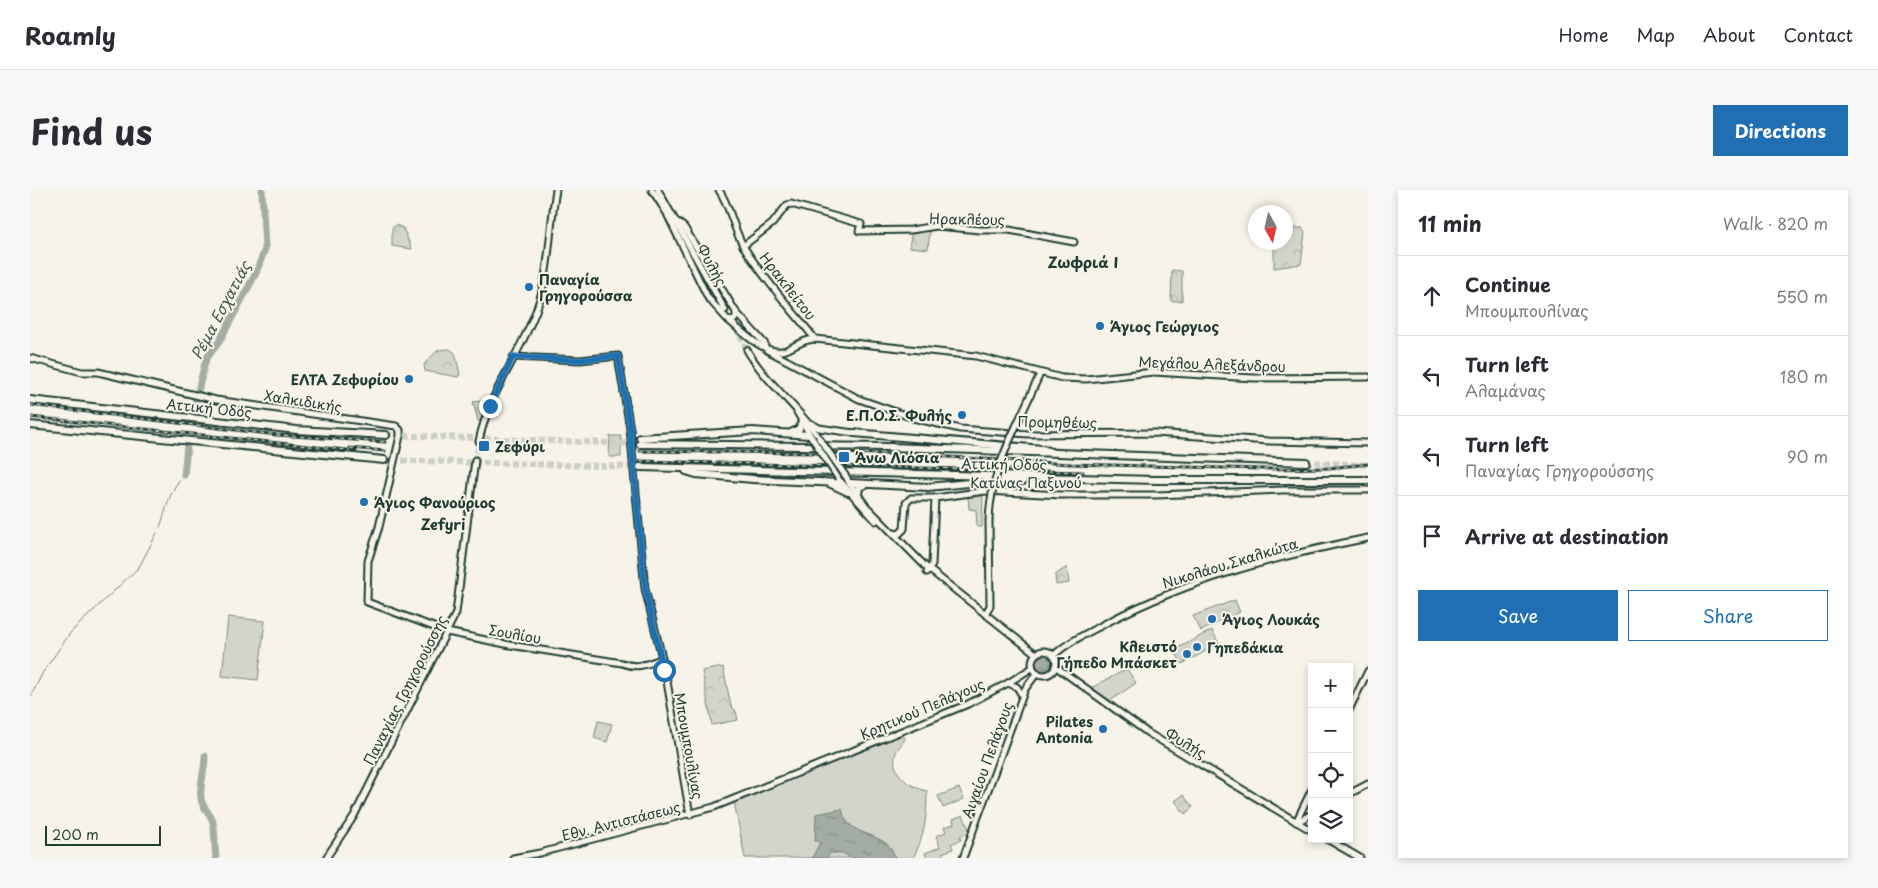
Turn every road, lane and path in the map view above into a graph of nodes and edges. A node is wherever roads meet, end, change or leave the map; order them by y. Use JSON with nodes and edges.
{"nodes":[{"id":1,"x":556,"y":190,"type":"edge"},
{"id":2,"x":652,"y":190,"type":"edge"},
{"id":3,"x":658,"y":190,"type":"edge"},
{"id":4,"x":719,"y":190,"type":"edge"},
{"id":5,"x":668,"y":216,"type":"junction"},
{"id":6,"x":676,"y":221,"type":"junction"},
{"id":7,"x":680,"y":230,"type":"junction"},
{"id":8,"x":1074,"y":242,"type":"dead end"},
{"id":9,"x":743,"y":246,"type":"junction"},
{"id":10,"x":725,"y":310,"type":"tunnel mouth"},
{"id":11,"x":736,"y":312,"type":"junction"},
{"id":12,"x":728,"y":320,"type":"junction"},
{"id":13,"x":815,"y":339,"type":"junction"},
{"id":14,"x":792,"y":346,"type":"junction"},
{"id":15,"x":763,"y":347,"type":"junction"},
{"id":16,"x":747,"y":350,"type":"tunnel mouth"},
{"id":17,"x":513,"y":357,"type":"junction"},
{"id":18,"x":30,"y":358,"type":"edge"},
{"id":19,"x":1040,"y":374,"type":"junction"},
{"id":20,"x":1368,"y":377,"type":"edge"},
{"id":21,"x":30,"y":400,"type":"edge"},
{"id":22,"x":805,"y":421,"type":"junction"},
{"id":23,"x":30,"y":426,"type":"edge"},
{"id":24,"x":830,"y":430,"type":"junction"},
{"id":25,"x":854,"y":433,"type":"joint"},
{"id":26,"x":790,"y":434,"type":"junction"},
{"id":27,"x":386,"y":435,"type":"tunnel mouth"},
{"id":28,"x":814,"y":436,"type":"junction"},
{"id":29,"x":479,"y":441,"type":"tunnel mouth"},
{"id":30,"x":1368,"y":443,"type":"edge"},
{"id":31,"x":1060,"y":455,"type":"junction"},
{"id":32,"x":384,"y":460,"type":"tunnel mouth"},
{"id":33,"x":476,"y":460,"type":"tunnel mouth"},
{"id":34,"x":1306,"y":462,"type":"tunnel mouth"},
{"id":35,"x":640,"y":467,"type":"tunnel mouth"},
{"id":36,"x":677,"y":468,"type":"junction"},
{"id":37,"x":1088,"y":478,"type":"junction"},
{"id":38,"x":1368,"y":480,"type":"edge"},
{"id":39,"x":844,"y":481,"type":"junction"},
{"id":40,"x":822,"y":482,"type":"junction"},
{"id":41,"x":867,"y":484,"type":"junction"},
{"id":42,"x":1368,"y":490,"type":"edge"},
{"id":43,"x":848,"y":492,"type":"junction"},
{"id":44,"x":858,"y":495,"type":"junction"},
{"id":45,"x":935,"y":498,"type":"junction"},
{"id":46,"x":893,"y":533,"type":"junction"},
{"id":47,"x":1368,"y":538,"type":"edge"},
{"id":48,"x":928,"y":571,"type":"junction"},
{"id":49,"x":368,"y":602,"type":"joint"},
{"id":50,"x":985,"y":614,"type":"junction"},
{"id":51,"x":447,"y":632,"type":"junction"},
{"id":52,"x":1036,"y":654,"type":"junction"},
{"id":53,"x":1053,"y":656,"type":"junction"},
{"id":54,"x":661,"y":659,"type":"junction"},
{"id":55,"x":1055,"y":666,"type":"junction"},
{"id":56,"x":1032,"y":668,"type":"junction"},
{"id":57,"x":1368,"y":671,"type":"edge"},
{"id":58,"x":1037,"y":673,"type":"junction"},
{"id":59,"x":1008,"y":683,"type":"junction"},
{"id":60,"x":1022,"y":695,"type":"junction"},
{"id":61,"x":1350,"y":708,"type":"edge"},
{"id":62,"x":817,"y":765,"type":"joint"},
{"id":63,"x":1368,"y":784,"type":"edge"},
{"id":64,"x":1353,"y":792,"type":"edge"},
{"id":65,"x":1308,"y":798,"type":"edge"},
{"id":66,"x":690,"y":814,"type":"junction"},
{"id":67,"x":1308,"y":816,"type":"edge"},
{"id":68,"x":1296,"y":822,"type":"junction"},
{"id":69,"x":1308,"y":829,"type":"edge"},
{"id":70,"x":1334,"y":843,"type":"edge"},
{"id":71,"x":326,"y":858,"type":"edge"},
{"id":72,"x":513,"y":858,"type":"edge"},
{"id":73,"x":963,"y":858,"type":"edge"},
{"id":74,"x":1360,"y":858,"type":"edge"}],
"edges":[{"from":1,"to":17,"type":"street"},
{"from":2,"to":5,"type":"street","name":"Φυλής"},
{"from":3,"to":6,"type":"street","name":"Φυλής"},
{"from":4,"to":9,"type":"street","name":"Ηρακλείτου"},
{"from":5,"to":7,"type":"street","name":"Φυλής"},
{"from":5,"to":12,"type":"street"},
{"from":6,"to":7,"type":"street","name":"Φυλής"},
{"from":6,"to":11,"type":"street","name":"Μεγάλου Αλεξάνδρου"},
{"from":7,"to":10,"type":"street","name":"Φυλής"},
{"from":8,"to":9,"type":"street","name":"Ηρακλέους"},
{"from":9,"to":13,"type":"street","name":"Ηρακλείτου"},
{"from":11,"to":12,"type":"street"},
{"from":11,"to":14,"type":"street","name":"Μεγάλου Αλεξάνδρου"},
{"from":12,"to":15,"type":"street"},
{"from":13,"to":14,"type":"street","name":"Μεγάλου Αλεξάνδρου"},
{"from":13,"to":19,"type":"street","name":"Μεγάλου Αλεξάνδρου"},
{"from":14,"to":15,"type":"street","name":"Μεγάλου Αλεξάνδρου"},
{"from":15,"to":30,"type":"street","name":"Προμηθέως"},
{"from":16,"to":22,"type":"street"},
{"from":17,"to":29,"type":"street"},
{"from":17,"to":54,"type":"street","name":"Μπουμπουλίνας"},
{"from":18,"to":49,"type":"street","name":"Χαλκιδικής"},
{"from":19,"to":20,"type":"street","name":"Μεγάλου Αλεξάνδρου"},
{"from":19,"to":50,"type":"street","bridge":true},
{"from":21,"to":27,"type":"highway","name":"Αττική Οδός"},
{"from":22,"to":24,"type":"street"},
{"from":22,"to":26,"type":"highway"},
{"from":22,"to":28,"type":"street"},
{"from":23,"to":32,"type":"highway"},
{"from":24,"to":25,"type":"street"},
{"from":24,"to":28,"type":"street"},
{"from":25,"to":31,"type":"highway"},
{"from":26,"to":28,"type":"highway"},
{"from":26,"to":31,"type":"highway","name":"Αττική Οδός"},
{"from":28,"to":39,"type":"street","bridge":true},
{"from":28,"to":39,"type":"street","bridge":true},
{"from":31,"to":34,"type":"highway","name":"Αττική Οδός"},
{"from":33,"to":51,"type":"street","name":"Παναγίας Γρηγορούσσης"},
{"from":35,"to":36,"type":"highway","name":"Αττική Οδός"},
{"from":36,"to":37,"type":"highway","name":"Αττική Οδός"},
{"from":36,"to":40,"type":"highway"},
{"from":37,"to":38,"type":"highway","name":"Αττική Οδός"},
{"from":37,"to":41,"type":"highway"},
{"from":39,"to":40,"type":"highway"},
{"from":39,"to":41,"type":"highway"},
{"from":39,"to":43,"type":"street"},
{"from":39,"to":44,"type":"street"},
{"from":40,"to":43,"type":"highway"},
{"from":41,"to":44,"type":"highway"},
{"from":42,"to":45,"type":"street","name":"Κατίνας Παξινού"},
{"from":43,"to":48,"type":"street"},
{"from":44,"to":46,"type":"street"},
{"from":45,"to":46,"type":"street","name":"Κατίνας Παξινού"},
{"from":45,"to":48,"type":"street"},
{"from":46,"to":48,"type":"street"},
{"from":47,"to":53,"type":"street","name":"Νικολάου Σκαλκώτα"},
{"from":48,"to":50,"type":"street"},
{"from":49,"to":51,"type":"street","name":"Σουλίου"},
{"from":50,"to":52,"type":"street"},
{"from":51,"to":54,"type":"street","name":"Σουλίου"},
{"from":51,"to":71,"type":"street","name":"Παναγίας Γρηγορούσσης"},
{"from":52,"to":53,"type":"street"},
{"from":52,"to":56,"type":"street"},
{"from":53,"to":55,"type":"street"},
{"from":54,"to":66,"type":"street","name":"Μπουμπουλίνας"},
{"from":55,"to":58,"type":"street"},
{"from":55,"to":68,"type":"street","name":"Φυλής"},
{"from":56,"to":58,"type":"street"},
{"from":56,"to":59,"type":"street","name":"Κρητικού Πελάγους"},
{"from":57,"to":61,"type":"street"},
{"from":58,"to":60,"type":"street","name":"Αιγαίου Πελάγους"},
{"from":59,"to":60,"type":"street"},
{"from":59,"to":62,"type":"street","name":"Κρητικού Πελάγους"},
{"from":60,"to":73,"type":"street","name":"Αιγαίου Πελάγους"},
{"from":62,"to":66,"type":"street","name":"Εθν. Αντιστάσεως"},
{"from":63,"to":64,"type":"street"},
{"from":65,"to":68,"type":"street"},
{"from":66,"to":72,"type":"street","name":"Εθν. Αντιστάσεως"},
{"from":67,"to":68,"type":"street"},
{"from":68,"to":69,"type":"street","name":"Φυλής"},
{"from":70,"to":74,"type":"street"}]}
